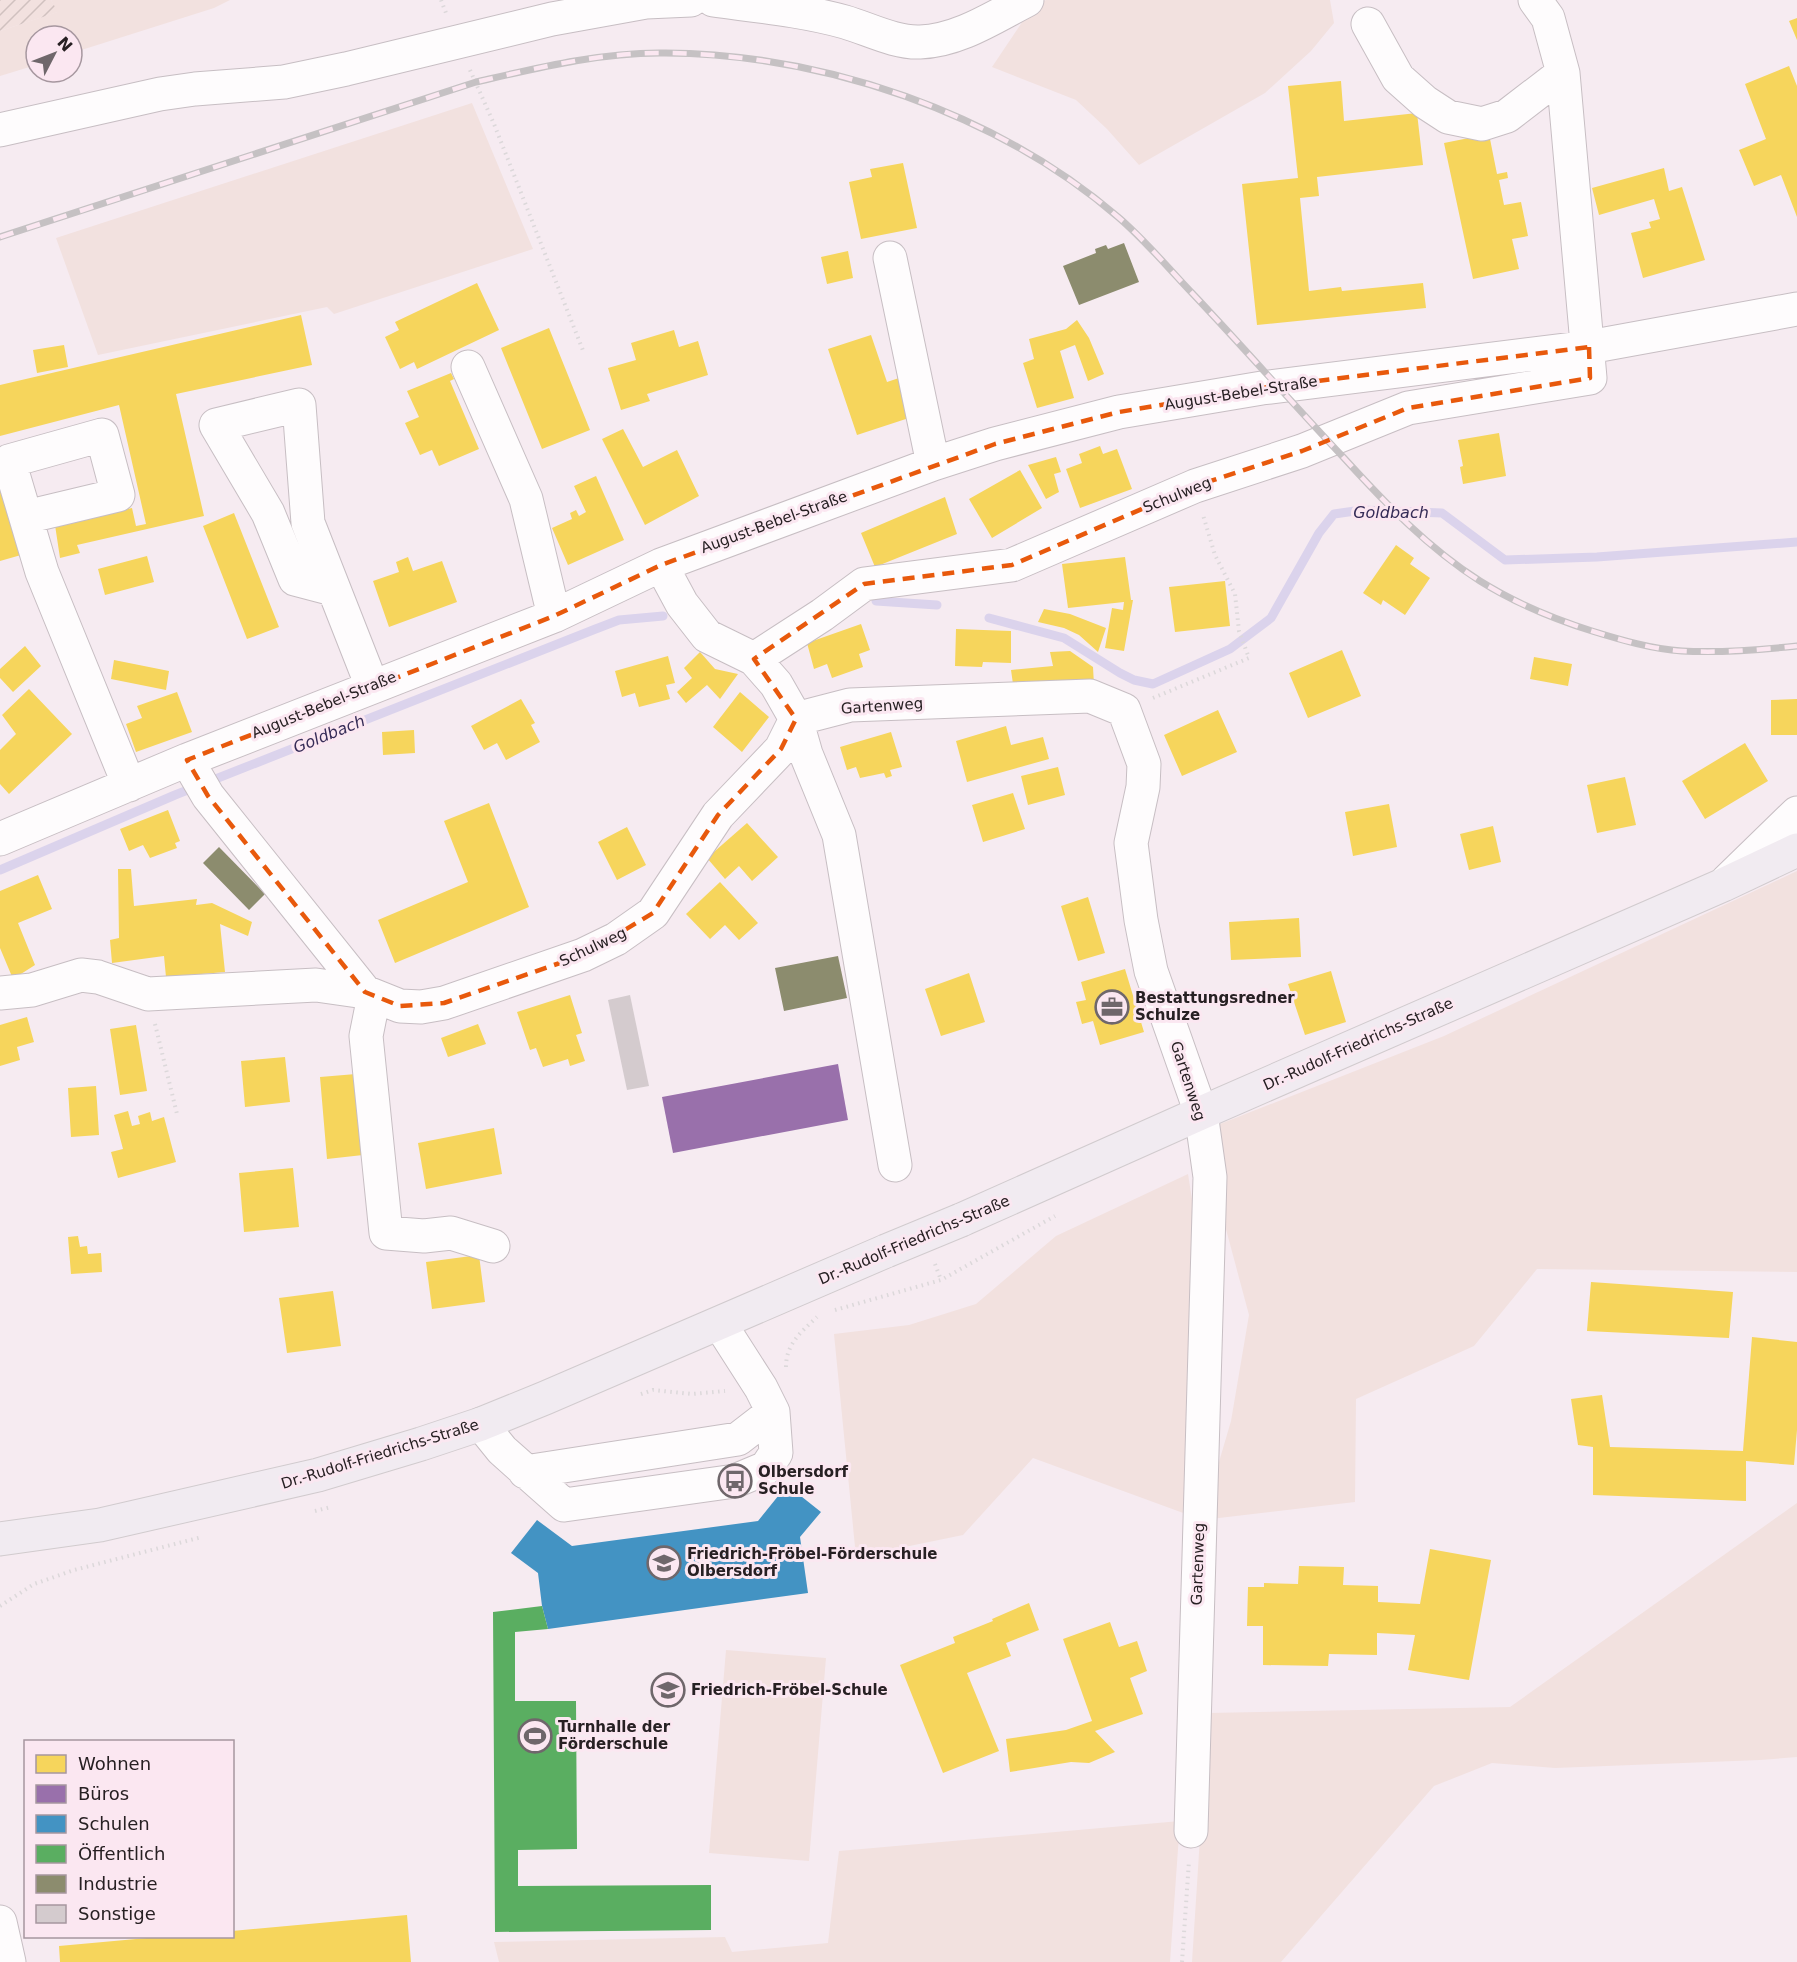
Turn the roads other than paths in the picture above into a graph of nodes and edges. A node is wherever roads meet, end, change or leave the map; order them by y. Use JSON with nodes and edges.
{"nodes":[{"id":1,"x":691,"y":0,"type":"edge"},
{"id":2,"x":713,"y":0,"type":"edge"},
{"id":3,"x":1027,"y":0,"type":"edge"},
{"id":4,"x":1535,"y":0,"type":"edge"},
{"id":5,"x":1368,"y":24,"type":"dead end"},
{"id":6,"x":1563,"y":73,"type":"junction"},
{"id":7,"x":0,"y":130,"type":"edge"},
{"id":8,"x":890,"y":258,"type":"dead end"},
{"id":9,"x":1797,"y":309,"type":"edge"},
{"id":10,"x":1589,"y":347,"type":"junction"},
{"id":11,"x":468,"y":367,"type":"dead end"},
{"id":12,"x":933,"y":464,"type":"junction"},
{"id":13,"x":26,"y":517,"type":"dead end"},
{"id":14,"x":661,"y":565,"type":"junction"},
{"id":15,"x":333,"y":589,"type":"junction"},
{"id":16,"x":554,"y":616,"type":"junction"},
{"id":17,"x":754,"y":659,"type":"junction"},
{"id":18,"x":372,"y":686,"type":"junction"},
{"id":19,"x":796,"y":718,"type":"junction"},
{"id":20,"x":187,"y":760,"type":"junction"},
{"id":21,"x":129,"y":784,"type":"junction"},
{"id":22,"x":1797,"y":813,"type":"edge"},
{"id":23,"x":0,"y":839,"type":"edge"},
{"id":24,"x":1797,"y":850,"type":"edge"},
{"id":25,"x":1723,"y":885,"type":"junction"},
{"id":26,"x":0,"y":993,"type":"edge"},
{"id":27,"x":369,"y":994,"type":"junction"},
{"id":28,"x":1201,"y":1113,"type":"junction"},
{"id":29,"x":895,"y":1165,"type":"dead end"},
{"id":30,"x":493,"y":1246,"type":"dead end"},
{"id":31,"x":720,"y":1324,"type":"junction"},
{"id":32,"x":481,"y":1424,"type":"junction"},
{"id":33,"x":0,"y":1539,"type":"edge"},
{"id":34,"x":1191,"y":1831,"type":"road end"},
{"id":35,"x":0,"y":1922,"type":"edge"},
{"id":36,"x":6,"y":1960,"type":"edge"}],
"edges":[{"from":1,"to":7,"type":"street"},
{"from":2,"to":3,"type":"street"},
{"from":4,"to":6,"type":"street"},
{"from":5,"to":6,"type":"street"},
{"from":6,"to":10,"type":"street"},
{"from":8,"to":12,"type":"street"},
{"from":9,"to":10,"type":"street","name":"August-Bebel-Straße"},
{"from":10,"to":12,"type":"street","name":"August-Bebel-Straße"},
{"from":10,"to":17,"type":"street","name":"Schulweg"},
{"from":11,"to":16,"type":"street"},
{"from":12,"to":14,"type":"street","name":"August-Bebel-Straße"},
{"from":13,"to":21,"type":"street"},
{"from":14,"to":16,"type":"street","name":"August-Bebel-Straße"},
{"from":14,"to":17,"type":"street"},
{"from":15,"to":15,"type":"street"},
{"from":15,"to":18,"type":"street"},
{"from":16,"to":18,"type":"street","name":"August-Bebel-Straße"},
{"from":17,"to":19,"type":"street"},
{"from":18,"to":20,"type":"street","name":"August-Bebel-Straße"},
{"from":19,"to":27,"type":"street","name":"Schulweg"},
{"from":19,"to":28,"type":"street","name":"Gartenweg"},
{"from":19,"to":29,"type":"street"},
{"from":20,"to":21,"type":"street","name":"August-Bebel-Straße"},
{"from":20,"to":27,"type":"street"},
{"from":21,"to":23,"type":"street","name":"August-Bebel-Straße"},
{"from":22,"to":25,"type":"street"},
{"from":24,"to":25,"type":"main road","name":"Dr.-Rudolf-Friedrichs-Straße"},
{"from":25,"to":28,"type":"main road","name":"Dr.-Rudolf-Friedrichs-Straße"},
{"from":26,"to":27,"type":"street","name":"Schulweg"},
{"from":27,"to":30,"type":"street"},
{"from":28,"to":31,"type":"main road","name":"Dr.-Rudolf-Friedrichs-Straße","bridge":true},
{"from":28,"to":34,"type":"street","name":"Gartenweg"},
{"from":31,"to":32,"type":"main road","name":"Dr.-Rudolf-Friedrichs-Straße"},
{"from":31,"to":32,"type":"street"},
{"from":32,"to":33,"type":"main road","name":"Dr.-Rudolf-Friedrichs-Straße"},
{"from":35,"to":36,"type":"street"}]}
